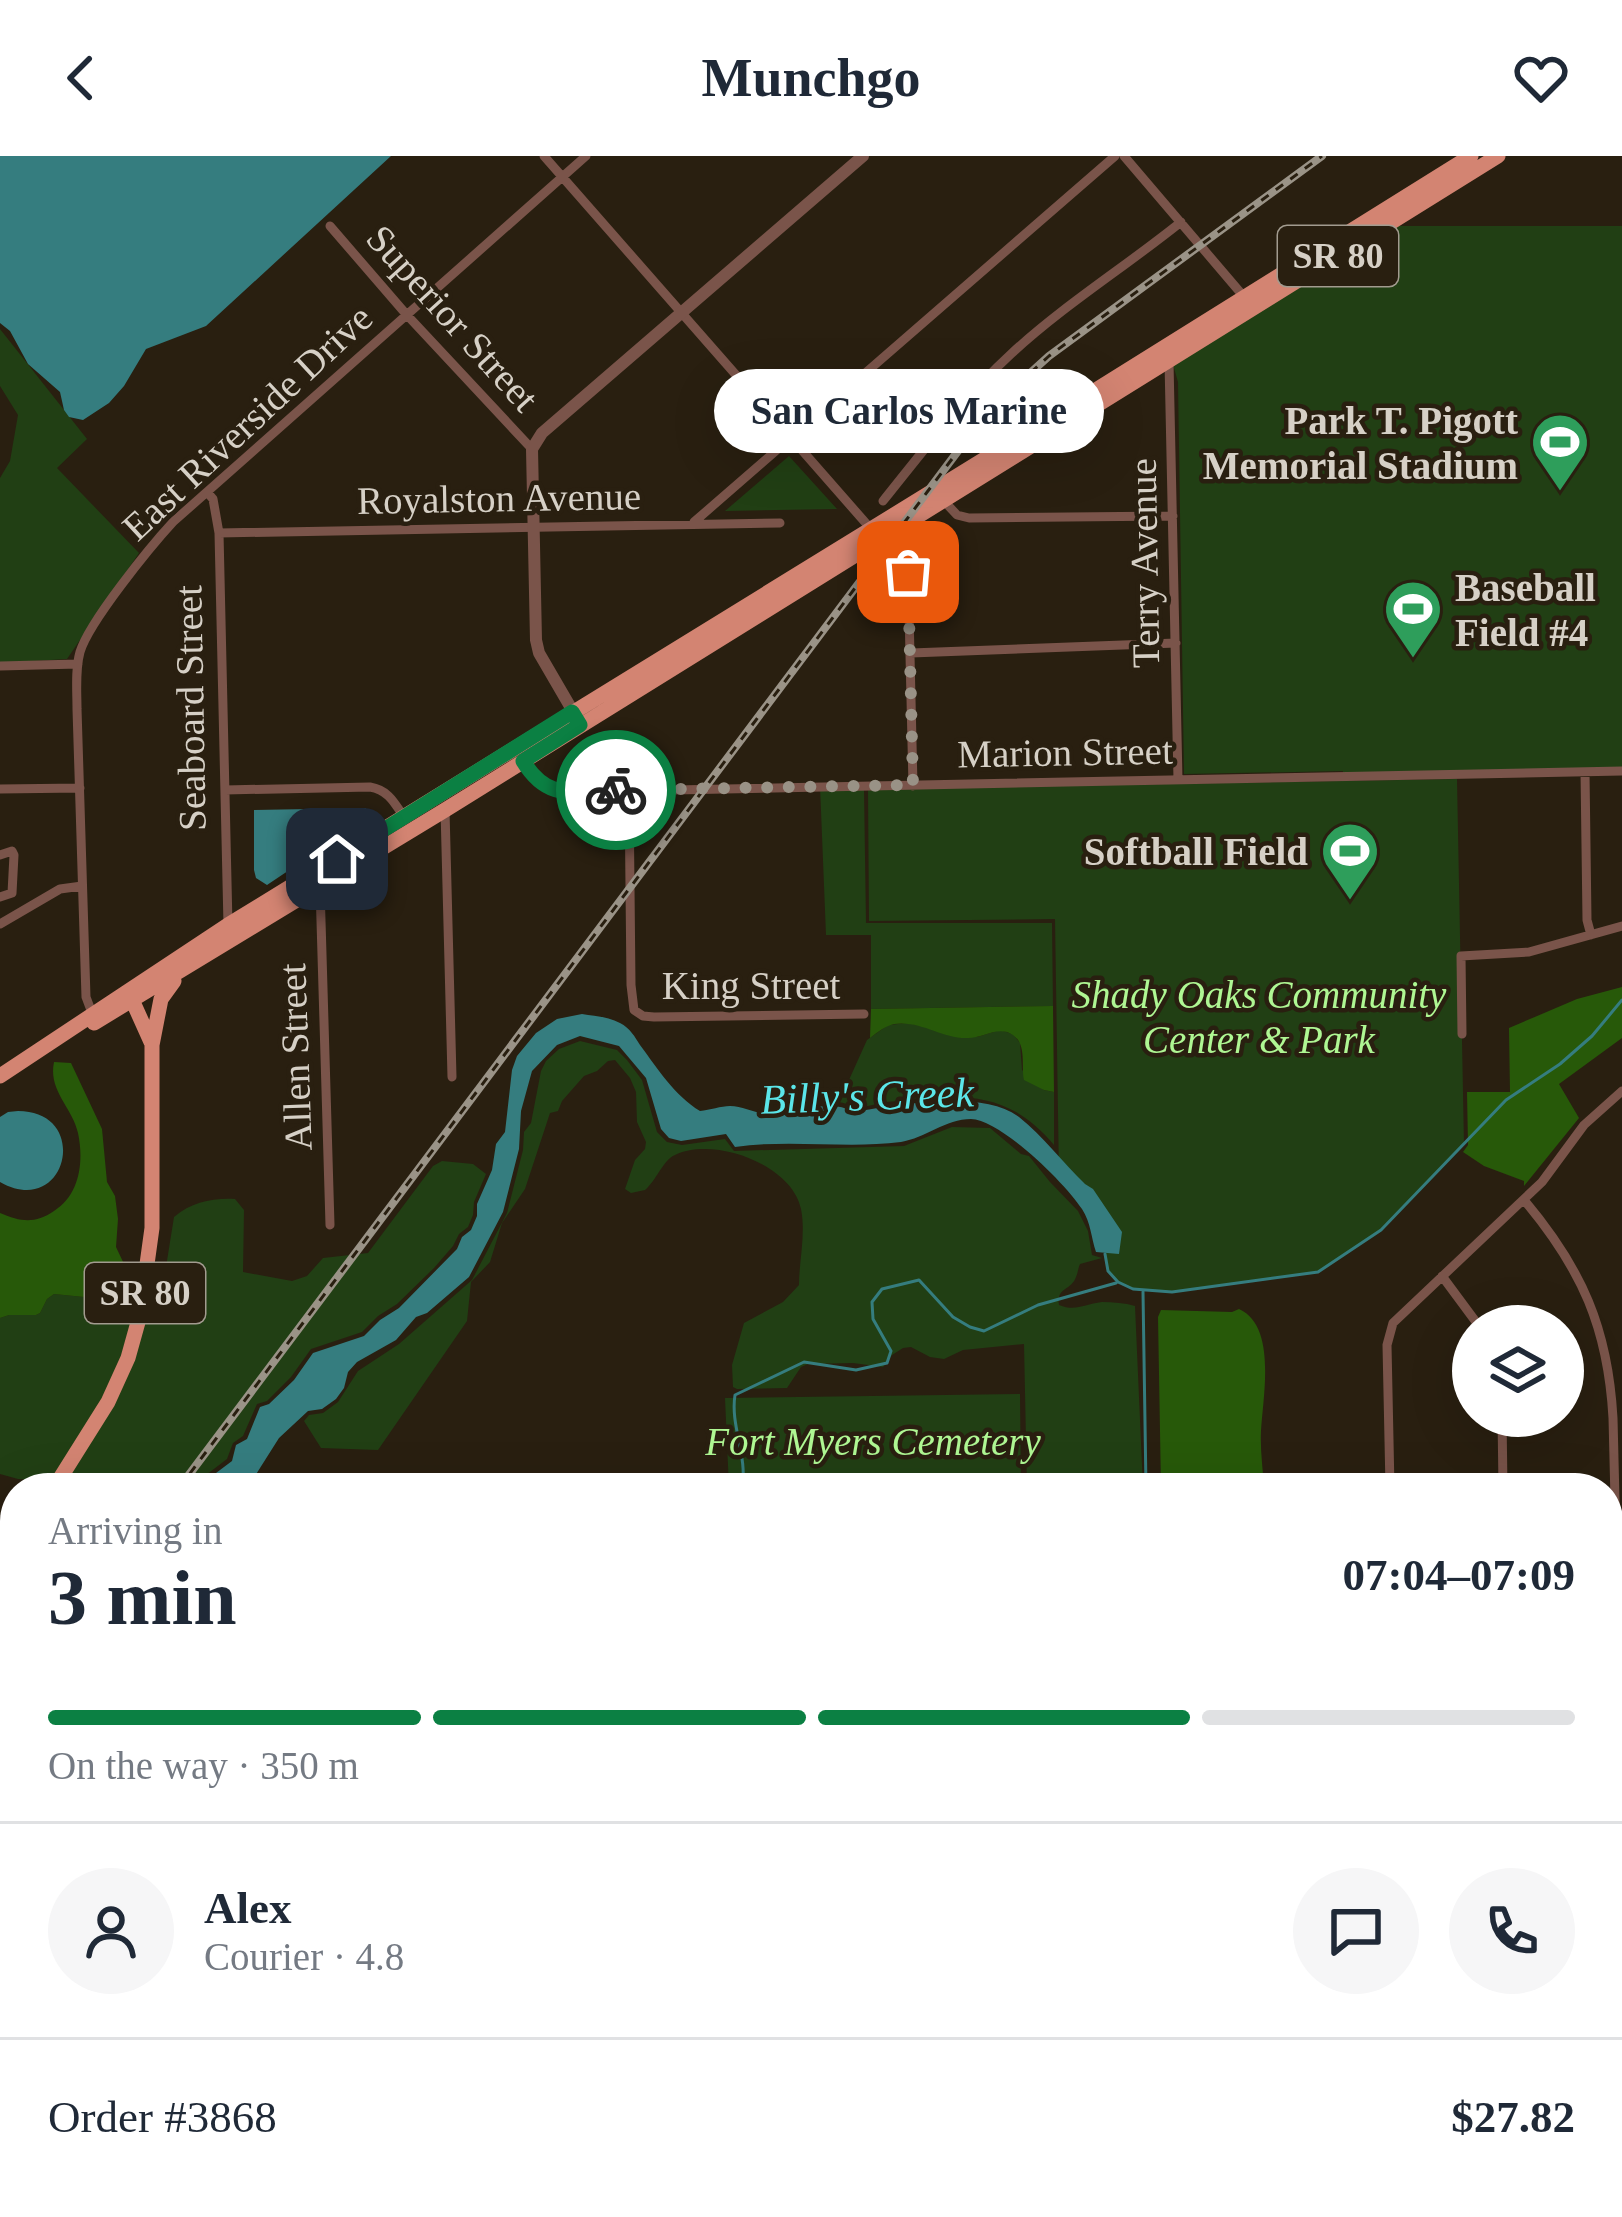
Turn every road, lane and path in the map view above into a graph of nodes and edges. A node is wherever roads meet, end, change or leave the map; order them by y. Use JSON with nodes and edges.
{"nodes":[{"id":1,"x":544,"y":156,"type":"edge"},
{"id":2,"x":586,"y":156,"type":"edge"},
{"id":3,"x":863,"y":156,"type":"edge"},
{"id":4,"x":1119,"y":156,"type":"edge"},
{"id":5,"x":1470,"y":157,"type":"edge"},
{"id":6,"x":1495,"y":157,"type":"edge"},
{"id":7,"x":562,"y":177,"type":"junction"},
{"id":8,"x":1421,"y":203,"type":"junction"},
{"id":9,"x":1181,"y":223,"type":"junction"},
{"id":10,"x":331,"y":226,"type":"dead end"},
{"id":11,"x":1249,"y":302,"type":"junction"},
{"id":12,"x":406,"y":314,"type":"junction"},
{"id":13,"x":681,"y":314,"type":"junction"},
{"id":14,"x":1168,"y":353,"type":"junction"},
{"id":15,"x":792,"y":437,"type":"junction"},
{"id":16,"x":1014,"y":441,"type":"junction"},
{"id":17,"x":532,"y":449,"type":"junction"},
{"id":18,"x":207,"y":492,"type":"junction"},
{"id":19,"x":883,"y":501,"type":"dead end"},
{"id":20,"x":944,"y":501,"type":"junction"},
{"id":21,"x":1173,"y":516,"type":"junction"},
{"id":22,"x":694,"y":522,"type":"junction"},
{"id":23,"x":780,"y":523,"type":"dead end"},
{"id":24,"x":907,"y":524,"type":"junction"},
{"id":25,"x":532,"y":527,"type":"junction"},
{"id":26,"x":871,"y":529,"type":"junction"},
{"id":27,"x":219,"y":533,"type":"junction"},
{"id":28,"x":784,"y":600,"type":"junction"},
{"id":29,"x":1176,"y":643,"type":"junction"},
{"id":30,"x":911,"y":653,"type":"junction"},
{"id":31,"x":78,"y":664,"type":"junction"},
{"id":32,"x":0,"y":666,"type":"edge"},
{"id":33,"x":576,"y":718,"type":"junction"},
{"id":34,"x":523,"y":761,"type":"junction"},
{"id":35,"x":1622,"y":771,"type":"edge"},
{"id":36,"x":1585,"y":772,"type":"junction"},
{"id":37,"x":1178,"y":780,"type":"junction"},
{"id":38,"x":913,"y":785,"type":"junction"},
{"id":39,"x":80,"y":788,"type":"junction"},
{"id":40,"x":0,"y":789,"type":"edge"},
{"id":41,"x":225,"y":790,"type":"junction"},
{"id":42,"x":628,"y":790,"type":"junction"},
{"id":43,"x":445,"y":810,"type":"junction"},
{"id":44,"x":404,"y":817,"type":"junction"},
{"id":45,"x":0,"y":855,"type":"edge"},
{"id":46,"x":337,"y":859,"type":"junction"},
{"id":47,"x":82,"y":886,"type":"junction"},
{"id":48,"x":320,"y":887,"type":"junction"},
{"id":49,"x":0,"y":897,"type":"edge"},
{"id":50,"x":0,"y":924,"type":"edge"},
{"id":51,"x":228,"y":925,"type":"junction"},
{"id":52,"x":1622,"y":926,"type":"edge"},
{"id":53,"x":1591,"y":935,"type":"junction"},
{"id":54,"x":189,"y":966,"type":"junction"},
{"id":55,"x":130,"y":996,"type":"junction"},
{"id":56,"x":92,"y":1013,"type":"junction"},
{"id":57,"x":864,"y":1014,"type":"dead end"},
{"id":58,"x":1462,"y":1034,"type":"dead end"},
{"id":59,"x":152,"y":1045,"type":"junction"},
{"id":60,"x":38,"y":1052,"type":"junction"},
{"id":61,"x":0,"y":1076,"type":"edge"},
{"id":62,"x":452,"y":1077,"type":"dead end"},
{"id":63,"x":1622,"y":1091,"type":"edge"},
{"id":64,"x":1524,"y":1200,"type":"junction"},
{"id":65,"x":330,"y":1225,"type":"dead end"},
{"id":66,"x":1442,"y":1276,"type":"junction"},
{"id":67,"x":1463,"y":1305,"type":"edge"},
{"id":68,"x":1502,"y":1437,"type":"edge"},
{"id":69,"x":64,"y":1473,"type":"edge"},
{"id":70,"x":1390,"y":1473,"type":"edge"},
{"id":71,"x":1503,"y":1473,"type":"edge"},
{"id":72,"x":1613,"y":1473,"type":"edge"}],
"edges":[{"from":1,"to":7,"type":"street"},
{"from":2,"to":7,"type":"street","name":"East Riverside Drive"},
{"from":3,"to":13,"type":"street"},
{"from":4,"to":9,"type":"street"},
{"from":4,"to":15,"type":"street"},
{"from":5,"to":8,"type":"main road"},
{"from":5,"to":11,"type":"main road","number":"SR 80"},
{"from":6,"to":8,"type":"main road","number":"SR 80"},
{"from":7,"to":12,"type":"street","name":"East Riverside Drive"},
{"from":7,"to":13,"type":"street"},
{"from":8,"to":11,"type":"main road","number":"SR 80"},
{"from":9,"to":11,"type":"street"},
{"from":9,"to":19,"type":"street"},
{"from":10,"to":12,"type":"street","name":"Superior Street"},
{"from":11,"to":14,"type":"main road","number":"SR 80"},
{"from":12,"to":17,"type":"street","name":"Superior Street"},
{"from":12,"to":18,"type":"street","name":"East Riverside Drive"},
{"from":13,"to":15,"type":"street"},
{"from":13,"to":17,"type":"street"},
{"from":14,"to":16,"type":"main road","number":"SR 80"},
{"from":14,"to":20,"type":"main road","number":"SR 80"},
{"from":14,"to":21,"type":"street","name":"Terry Avenue"},
{"from":15,"to":22,"type":"street"},
{"from":15,"to":26,"type":"street"},
{"from":16,"to":20,"type":"main road"},
{"from":16,"to":26,"type":"main road","number":"SR 80"},
{"from":17,"to":25,"type":"street","name":"Superior Street"},
{"from":18,"to":27,"type":"street","name":"Seaboard Street"},
{"from":18,"to":31,"type":"street","name":"East Riverside Drive"},
{"from":20,"to":21,"type":"street"},
{"from":20,"to":24,"type":"main road","number":"SR 80"},
{"from":21,"to":29,"type":"street","name":"Terry Avenue"},
{"from":22,"to":23,"type":"street","name":"Royalston Avenue"},
{"from":22,"to":25,"type":"street","name":"Royalston Avenue"},
{"from":24,"to":28,"type":"main road","number":"SR 80"},
{"from":24,"to":30,"type":"street"},
{"from":25,"to":27,"type":"street","name":"Royalston Avenue"},
{"from":25,"to":33,"type":"street","name":"Superior Street"},
{"from":26,"to":28,"type":"main road"},
{"from":26,"to":33,"type":"main road","number":"SR 80"},
{"from":27,"to":41,"type":"street","name":"Seaboard Street"},
{"from":28,"to":33,"type":"main road","number":"SR 80"},
{"from":29,"to":30,"type":"street"},
{"from":29,"to":37,"type":"street","name":"Terry Avenue"},
{"from":30,"to":38,"type":"street"},
{"from":31,"to":32,"type":"street"},
{"from":31,"to":39,"type":"street","name":"East Riverside Drive"},
{"from":33,"to":34,"type":"main road","number":"SR 80"},
{"from":33,"to":44,"type":"main road","number":"SR 80"},
{"from":34,"to":42,"type":"street","name":"Marion Street"},
{"from":34,"to":43,"type":"main road","number":"SR 80"},
{"from":35,"to":36,"type":"street","name":"Marion Street"},
{"from":36,"to":37,"type":"street","name":"Marion Street"},
{"from":36,"to":53,"type":"street"},
{"from":37,"to":38,"type":"street","name":"Marion Street"},
{"from":38,"to":42,"type":"street","name":"Marion Street"},
{"from":39,"to":40,"type":"street"},
{"from":39,"to":47,"type":"street","name":"East Riverside Drive"},
{"from":41,"to":44,"type":"street"},
{"from":41,"to":51,"type":"street","name":"Seaboard Street"},
{"from":42,"to":57,"type":"street","name":"King Street"},
{"from":43,"to":48,"type":"main road","number":"SR 80"},
{"from":43,"to":62,"type":"street"},
{"from":44,"to":46,"type":"main road","number":"SR 80"},
{"from":45,"to":49,"type":"street"},
{"from":46,"to":48,"type":"main road"},
{"from":46,"to":51,"type":"main road","number":"SR 80"},
{"from":47,"to":50,"type":"street"},
{"from":47,"to":56,"type":"street","name":"East Riverside Drive"},
{"from":48,"to":54,"type":"main road","number":"SR 80"},
{"from":48,"to":65,"type":"street","name":"Allen Street"},
{"from":51,"to":55,"type":"main road","number":"SR 80"},
{"from":52,"to":53,"type":"street"},
{"from":53,"to":58,"type":"street"},
{"from":54,"to":55,"type":"main road"},
{"from":54,"to":59,"type":"main road","number":"SR 80"},
{"from":55,"to":56,"type":"main road","number":"SR 80"},
{"from":55,"to":59,"type":"main road"},
{"from":55,"to":60,"type":"main road"},
{"from":56,"to":60,"type":"main road","number":"SR 80"},
{"from":59,"to":69,"type":"main road","number":"SR 80"},
{"from":60,"to":61,"type":"main road","number":"SR 80"},
{"from":63,"to":64,"type":"street"},
{"from":64,"to":66,"type":"street"},
{"from":64,"to":72,"type":"street"},
{"from":66,"to":67,"type":"street"},
{"from":66,"to":70,"type":"street"},
{"from":68,"to":71,"type":"street"}]}
